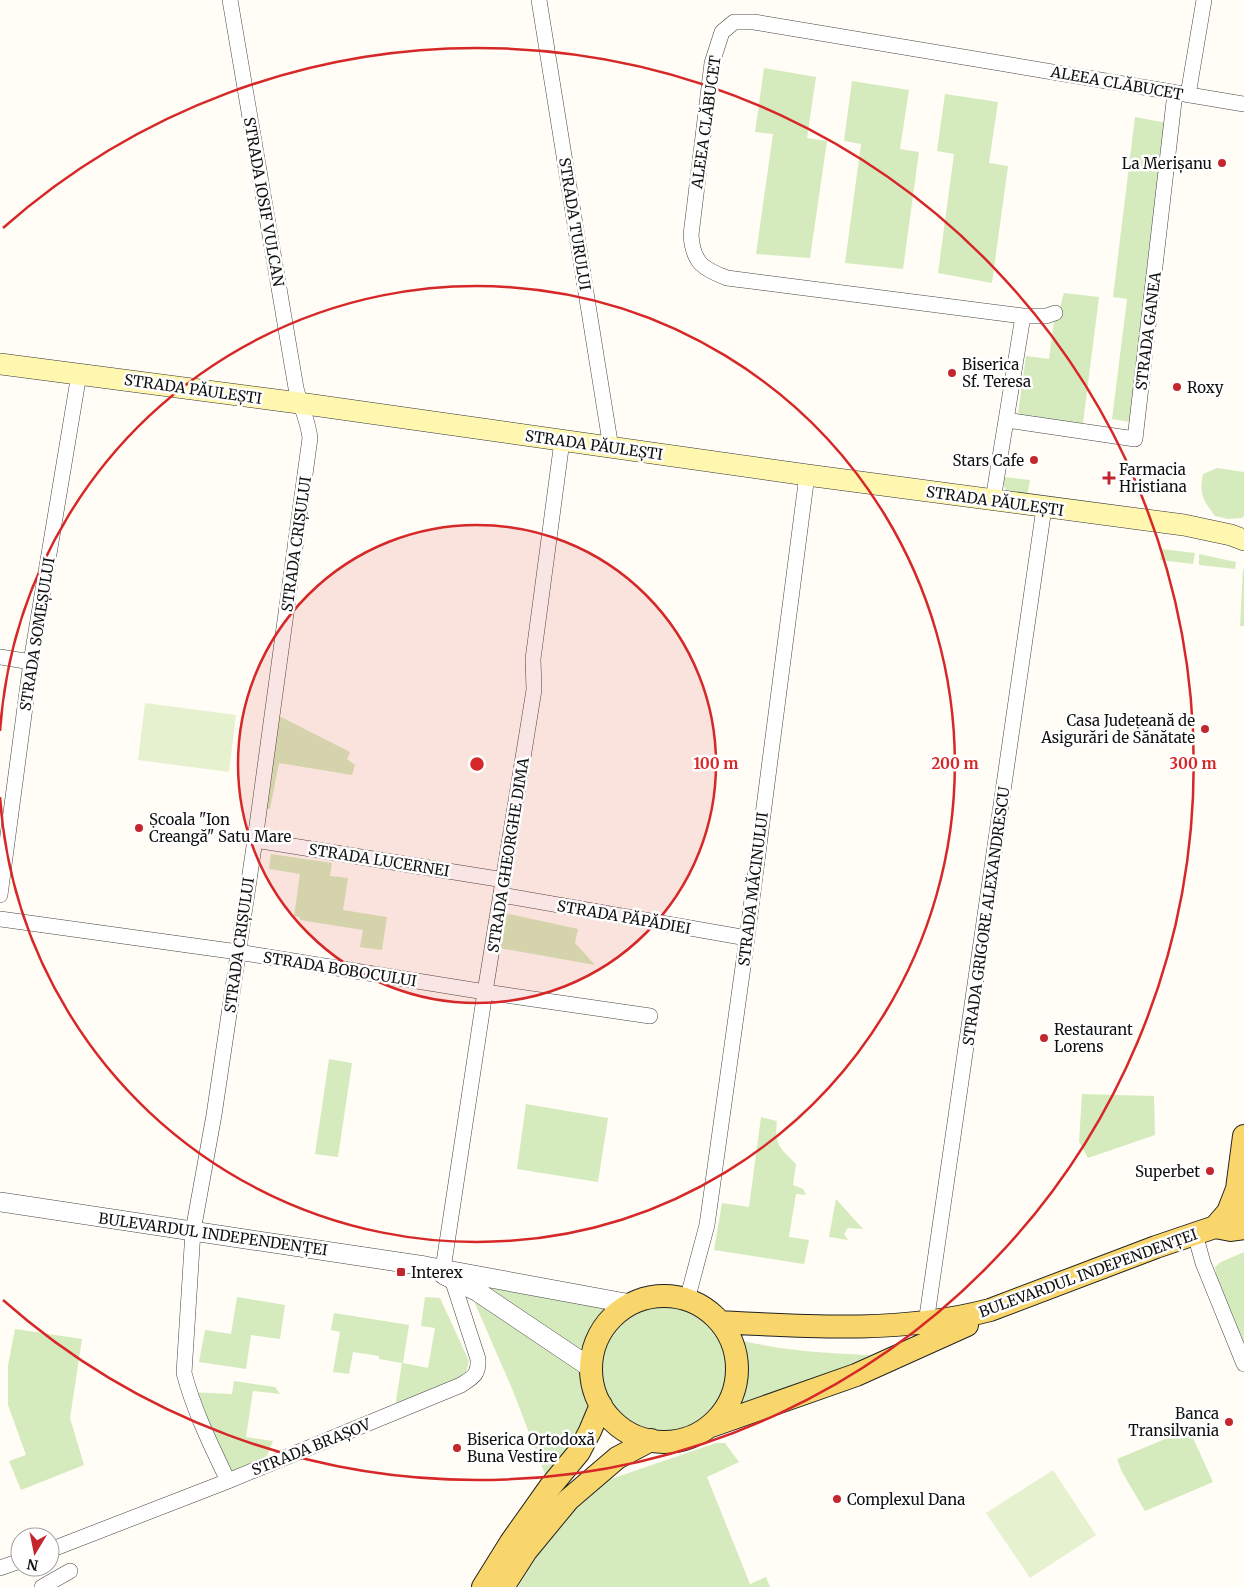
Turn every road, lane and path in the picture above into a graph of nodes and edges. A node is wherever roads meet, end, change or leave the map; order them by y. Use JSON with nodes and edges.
{"nodes":[{"id":1,"x":230,"y":0,"type":"edge"},
{"id":2,"x":539,"y":0,"type":"edge"},
{"id":3,"x":1204,"y":0,"type":"edge"},
{"id":4,"x":1182,"y":94,"type":"junction"},
{"id":5,"x":1244,"y":104,"type":"edge"},
{"id":6,"x":1055,"y":312,"type":"dead end"},
{"id":7,"x":1023,"y":316,"type":"junction"},
{"id":8,"x":0,"y":364,"type":"edge"},
{"id":9,"x":79,"y":374,"type":"junction"},
{"id":10,"x":299,"y":403,"type":"junction"},
{"id":11,"x":1006,"y":420,"type":"junction"},
{"id":12,"x":562,"y":441,"type":"junction"},
{"id":13,"x":611,"y":448,"type":"junction"},
{"id":14,"x":807,"y":475,"type":"junction"},
{"id":15,"x":993,"y":500,"type":"junction"},
{"id":16,"x":1044,"y":508,"type":"junction"},
{"id":17,"x":1244,"y":523,"type":"edge"},
{"id":18,"x":1189,"y":526,"type":"junction"},
{"id":19,"x":1244,"y":540,"type":"edge"},
{"id":20,"x":0,"y":657,"type":"edge"},
{"id":21,"x":31,"y":662,"type":"junction"},
{"id":22,"x":255,"y":840,"type":"junction"},
{"id":23,"x":504,"y":880,"type":"junction"},
{"id":24,"x":0,"y":895,"type":"edge"},
{"id":25,"x":501,"y":895,"type":"junction"},
{"id":26,"x":0,"y":919,"type":"edge"},
{"id":27,"x":747,"y":938,"type":"junction"},
{"id":28,"x":238,"y":952,"type":"junction"},
{"id":29,"x":485,"y":992,"type":"junction"},
{"id":30,"x":650,"y":1016,"type":"dead end"},
{"id":31,"x":1244,"y":1136,"type":"edge"},
{"id":32,"x":0,"y":1202,"type":"edge"},
{"id":33,"x":1233,"y":1218,"type":"edge"},
{"id":34,"x":192,"y":1231,"type":"junction"},
{"id":35,"x":1194,"y":1234,"type":"junction"},
{"id":36,"x":440,"y":1271,"type":"junction"},
{"id":37,"x":1050,"y":1288,"type":"junction"},
{"id":38,"x":687,"y":1300,"type":"junction"},
{"id":39,"x":631,"y":1304,"type":"junction"},
{"id":40,"x":720,"y":1322,"type":"junction"},
{"id":41,"x":926,"y":1323,"type":"junction"},
{"id":42,"x":1244,"y":1364,"type":"edge"},
{"id":43,"x":592,"y":1368,"type":"junction"},
{"id":44,"x":601,"y":1405,"type":"junction"},
{"id":45,"x":708,"y":1427,"type":"junction"},
{"id":46,"x":651,"y":1440,"type":"junction"},
{"id":47,"x":228,"y":1481,"type":"junction"},
{"id":48,"x":60,"y":1546,"type":"edge"},
{"id":49,"x":70,"y":1571,"type":"dead end"},
{"id":50,"x":42,"y":1587,"type":"edge"},
{"id":51,"x":483,"y":1587,"type":"edge"},
{"id":52,"x":504,"y":1587,"type":"edge"}],
"edges":[{"from":1,"to":10,"type":"street","name":"STRADA IOSIF VULCAN"},
{"from":2,"to":13,"type":"street","name":"STRADA TURULUI"},
{"from":3,"to":4,"type":"street","name":"STRADA GANEA"},
{"from":4,"to":5,"type":"street","name":"ALEEA CLĂBUCET"},
{"from":4,"to":7,"type":"street","name":"ALEEA CLĂBUCET"},
{"from":4,"to":11,"type":"street","name":"STRADA GANEA"},
{"from":6,"to":7,"type":"street","name":"ALEEA CLĂBUCET"},
{"from":7,"to":11,"type":"street"},
{"from":8,"to":9,"type":"main road","name":"STRADA PĂULEȘTI"},
{"from":9,"to":10,"type":"main road","name":"STRADA PĂULEȘTI"},
{"from":9,"to":21,"type":"street","name":"STRADA SOMEȘULUI"},
{"from":10,"to":12,"type":"main road","name":"STRADA PĂULEȘTI"},
{"from":10,"to":22,"type":"street","name":"STRADA CRIȘULUI"},
{"from":11,"to":15,"type":"street"},
{"from":12,"to":13,"type":"main road","name":"STRADA PĂULEȘTI"},
{"from":12,"to":23,"type":"street","name":"STRADA GHEORGHE DIMA"},
{"from":13,"to":14,"type":"main road","name":"STRADA PĂULEȘTI"},
{"from":14,"to":15,"type":"main road","name":"STRADA PĂULEȘTI"},
{"from":14,"to":27,"type":"street","name":"STRADA MĂCINULUI"},
{"from":15,"to":16,"type":"main road","name":"STRADA PĂULEȘTI"},
{"from":16,"to":18,"type":"main road","name":"STRADA PĂULEȘTI"},
{"from":16,"to":41,"type":"street","name":"STRADA GRIGORE ALEXANDRESCU"},
{"from":17,"to":18,"type":"main road","name":"STRADA PĂULEȘTI"},
{"from":18,"to":19,"type":"main road","name":"STRADA PĂULEȘTI"},
{"from":20,"to":21,"type":"street"},
{"from":21,"to":24,"type":"street","name":"STRADA SOMEȘULUI"},
{"from":22,"to":23,"type":"street","name":"STRADA LUCERNEI"},
{"from":22,"to":28,"type":"street","name":"STRADA CRIȘULUI"},
{"from":23,"to":25,"type":"street","name":"STRADA GHEORGHE DIMA"},
{"from":25,"to":27,"type":"street","name":"STRADA PĂPĂDIEI"},
{"from":25,"to":29,"type":"street","name":"STRADA GHEORGHE DIMA"},
{"from":26,"to":28,"type":"street","name":"STRADA BOBOCULUI"},
{"from":27,"to":38,"type":"street","name":"STRADA MĂCINULUI"},
{"from":28,"to":29,"type":"street","name":"STRADA BOBOCULUI"},
{"from":28,"to":34,"type":"street","name":"STRADA CRIȘULUI"},
{"from":29,"to":30,"type":"street","name":"STRADA BOBOCULUI"},
{"from":29,"to":36,"type":"street","name":"STRADA GHEORGHE DIMA"},
{"from":31,"to":33,"type":"main road"},
{"from":32,"to":34,"type":"street","name":"BULEVARDUL INDEPENDENȚEI"},
{"from":33,"to":35,"type":"main road","name":"BULEVARDUL INDEPENDENȚEI"},
{"from":34,"to":36,"type":"street","name":"BULEVARDUL INDEPENDENȚEI"},
{"from":34,"to":47,"type":"street","name":"STRADA CRIȘULUI"},
{"from":35,"to":37,"type":"main road","name":"BULEVARDUL INDEPENDENȚEI"},
{"from":35,"to":42,"type":"street"},
{"from":36,"to":39,"type":"street","name":"BULEVARDUL INDEPENDENȚEI"},
{"from":36,"to":43,"type":"street","name":"BULEVARDUL INDEPENDENȚEI"},
{"from":36,"to":47,"type":"street","name":"STRADA BRAȘOV"},
{"from":37,"to":41,"type":"main road","name":"BULEVARDUL INDEPENDENȚEI"},
{"from":37,"to":45,"type":"main road"},
{"from":38,"to":39,"type":"main road","name":"BULEVARDUL INDEPENDENȚEI"},
{"from":38,"to":40,"type":"main road","name":"BULEVARDUL INDEPENDENȚEI"},
{"from":39,"to":43,"type":"main road","name":"BULEVARDUL INDEPENDENȚEI"},
{"from":40,"to":41,"type":"main road","name":"BULEVARDUL INDEPENDENȚEI"},
{"from":40,"to":45,"type":"main road","name":"BULEVARDUL INDEPENDENȚEI"},
{"from":43,"to":44,"type":"main road","name":"BULEVARDUL INDEPENDENȚEI"},
{"from":44,"to":46,"type":"main road","name":"BULEVARDUL INDEPENDENȚEI"},
{"from":44,"to":51,"type":"main road"},
{"from":45,"to":46,"type":"main road","name":"BULEVARDUL INDEPENDENȚEI"},
{"from":46,"to":52,"type":"main road"},
{"from":47,"to":48,"type":"street","name":"STRADA BRAȘOV"},
{"from":49,"to":50,"type":"street"}]}
